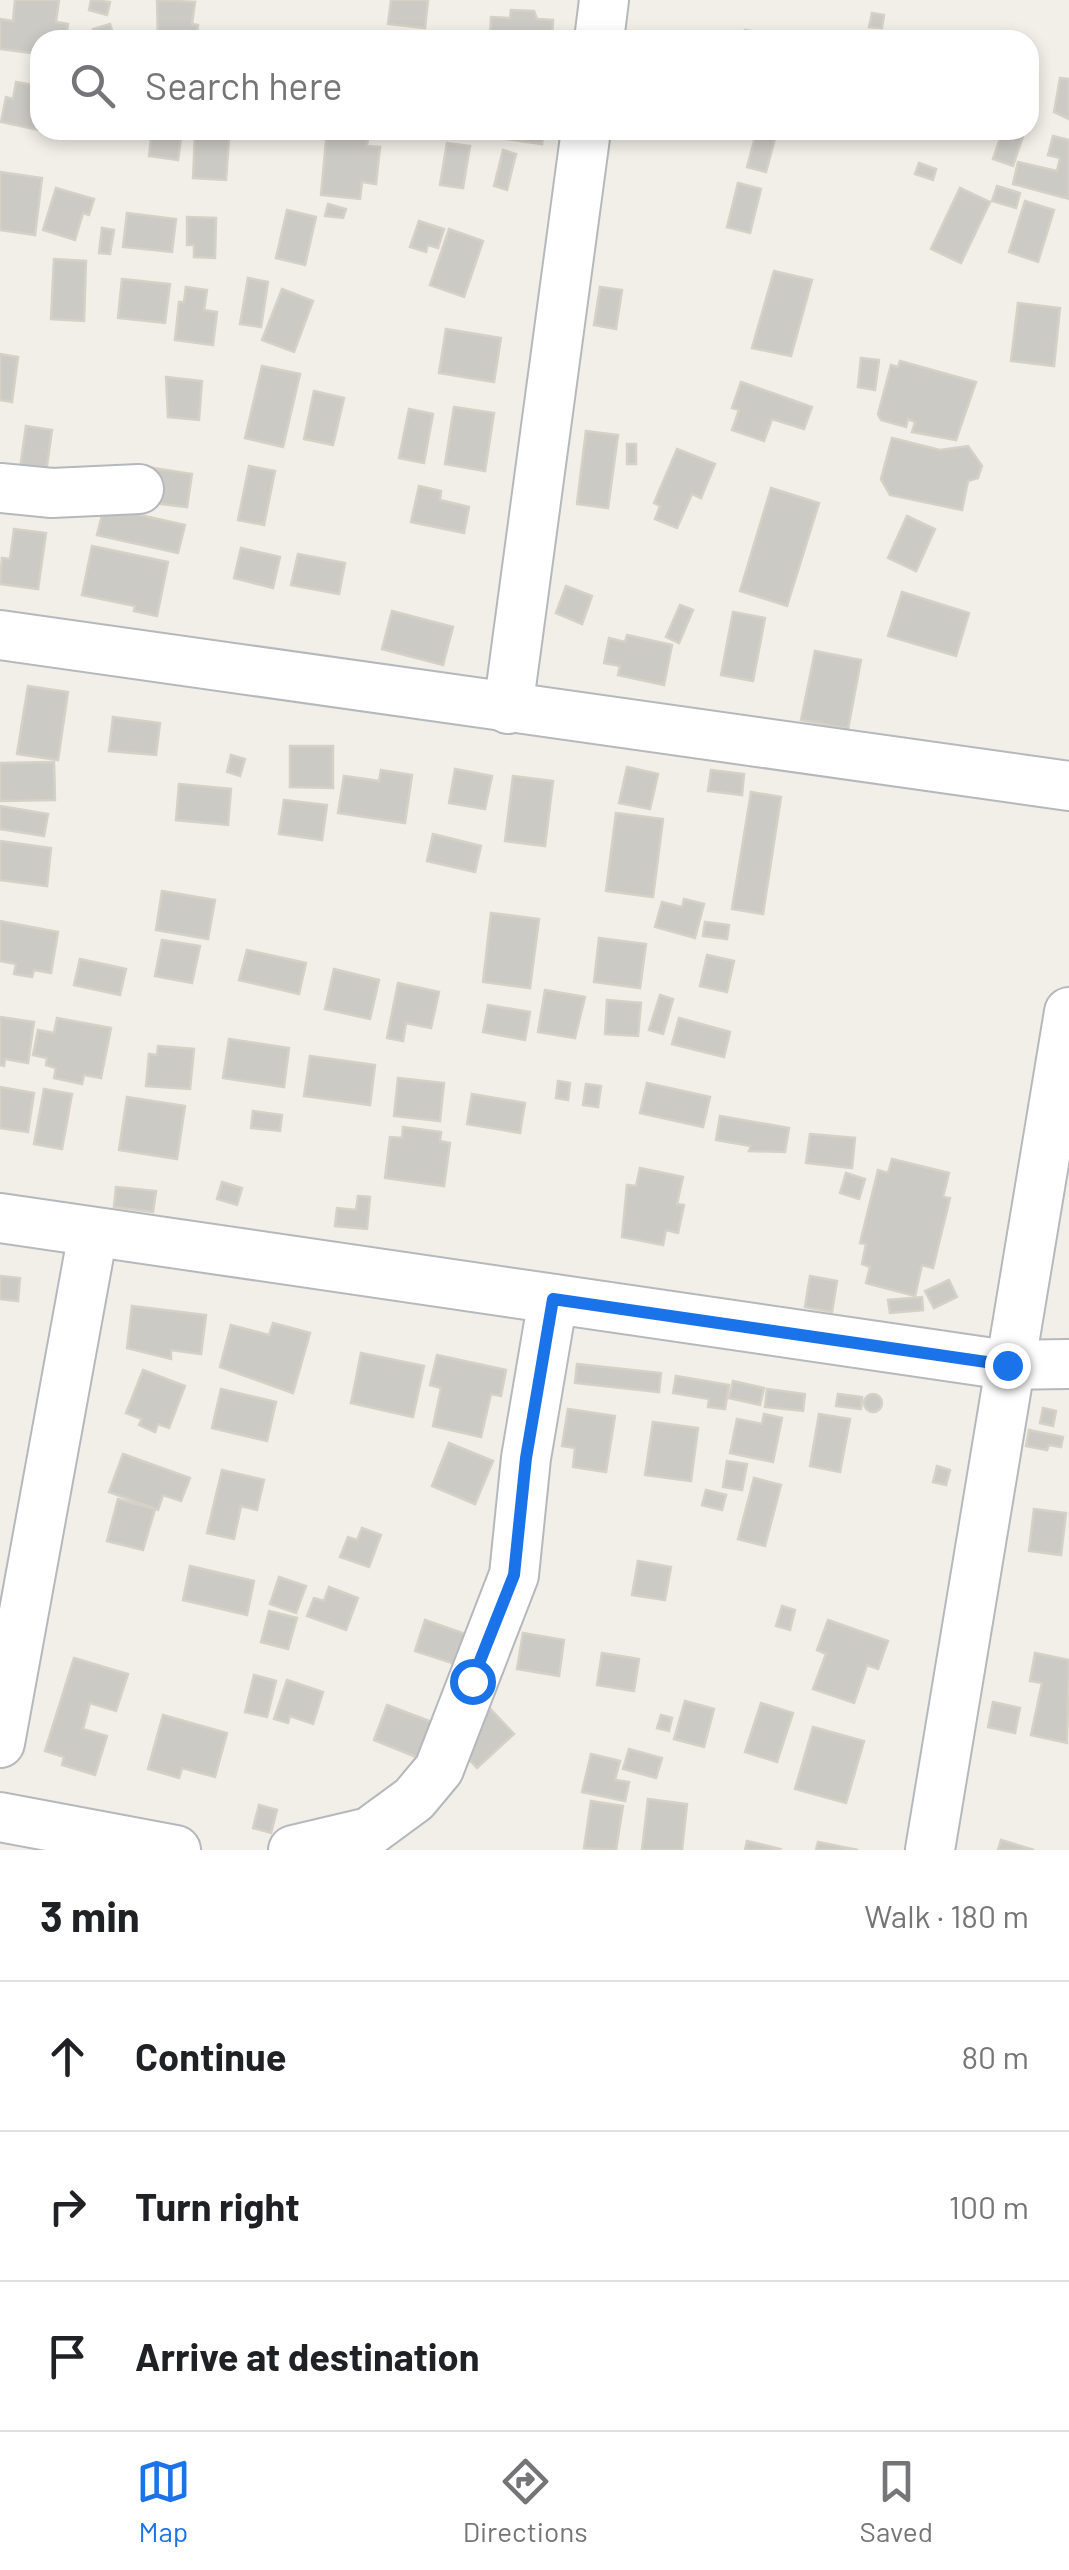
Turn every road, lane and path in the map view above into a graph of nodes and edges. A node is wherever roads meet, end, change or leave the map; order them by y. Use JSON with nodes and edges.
{"nodes":[{"id":1,"x":604,"y":0,"type":"edge"},
{"id":2,"x":600,"y":30,"type":"edge"},
{"id":3,"x":585,"y":140,"type":"edge"},
{"id":4,"x":0,"y":488,"type":"edge"},
{"id":5,"x":139,"y":489,"type":"dead end"},
{"id":6,"x":0,"y":635,"type":"edge"},
{"id":7,"x":508,"y":709,"type":"junction"},
{"id":8,"x":1069,"y":786,"type":"edge"},
{"id":9,"x":1069,"y":1012,"type":"edge"},
{"id":10,"x":0,"y":1218,"type":"edge"},
{"id":11,"x":94,"y":1234,"type":"junction"},
{"id":12,"x":553,"y":1299,"type":"junction"},
{"id":13,"x":1069,"y":1364,"type":"edge"},
{"id":14,"x":1007,"y":1365,"type":"junction"},
{"id":15,"x":0,"y":1743,"type":"edge"},
{"id":16,"x":0,"y":1816,"type":"edge"},
{"id":17,"x":176,"y":1850,"type":"edge"},
{"id":18,"x":293,"y":1850,"type":"edge"},
{"id":19,"x":930,"y":1850,"type":"edge"}],
"edges":[{"from":1,"to":2,"type":"street"},
{"from":3,"to":7,"type":"street"},
{"from":4,"to":5,"type":"street"},
{"from":6,"to":7,"type":"street"},
{"from":7,"to":8,"type":"street"},
{"from":9,"to":14,"type":"street"},
{"from":10,"to":11,"type":"street"},
{"from":11,"to":12,"type":"street"},
{"from":11,"to":15,"type":"street"},
{"from":12,"to":14,"type":"street"},
{"from":12,"to":18,"type":"street"},
{"from":13,"to":14,"type":"street"},
{"from":14,"to":19,"type":"street"},
{"from":16,"to":17,"type":"street"}]}
